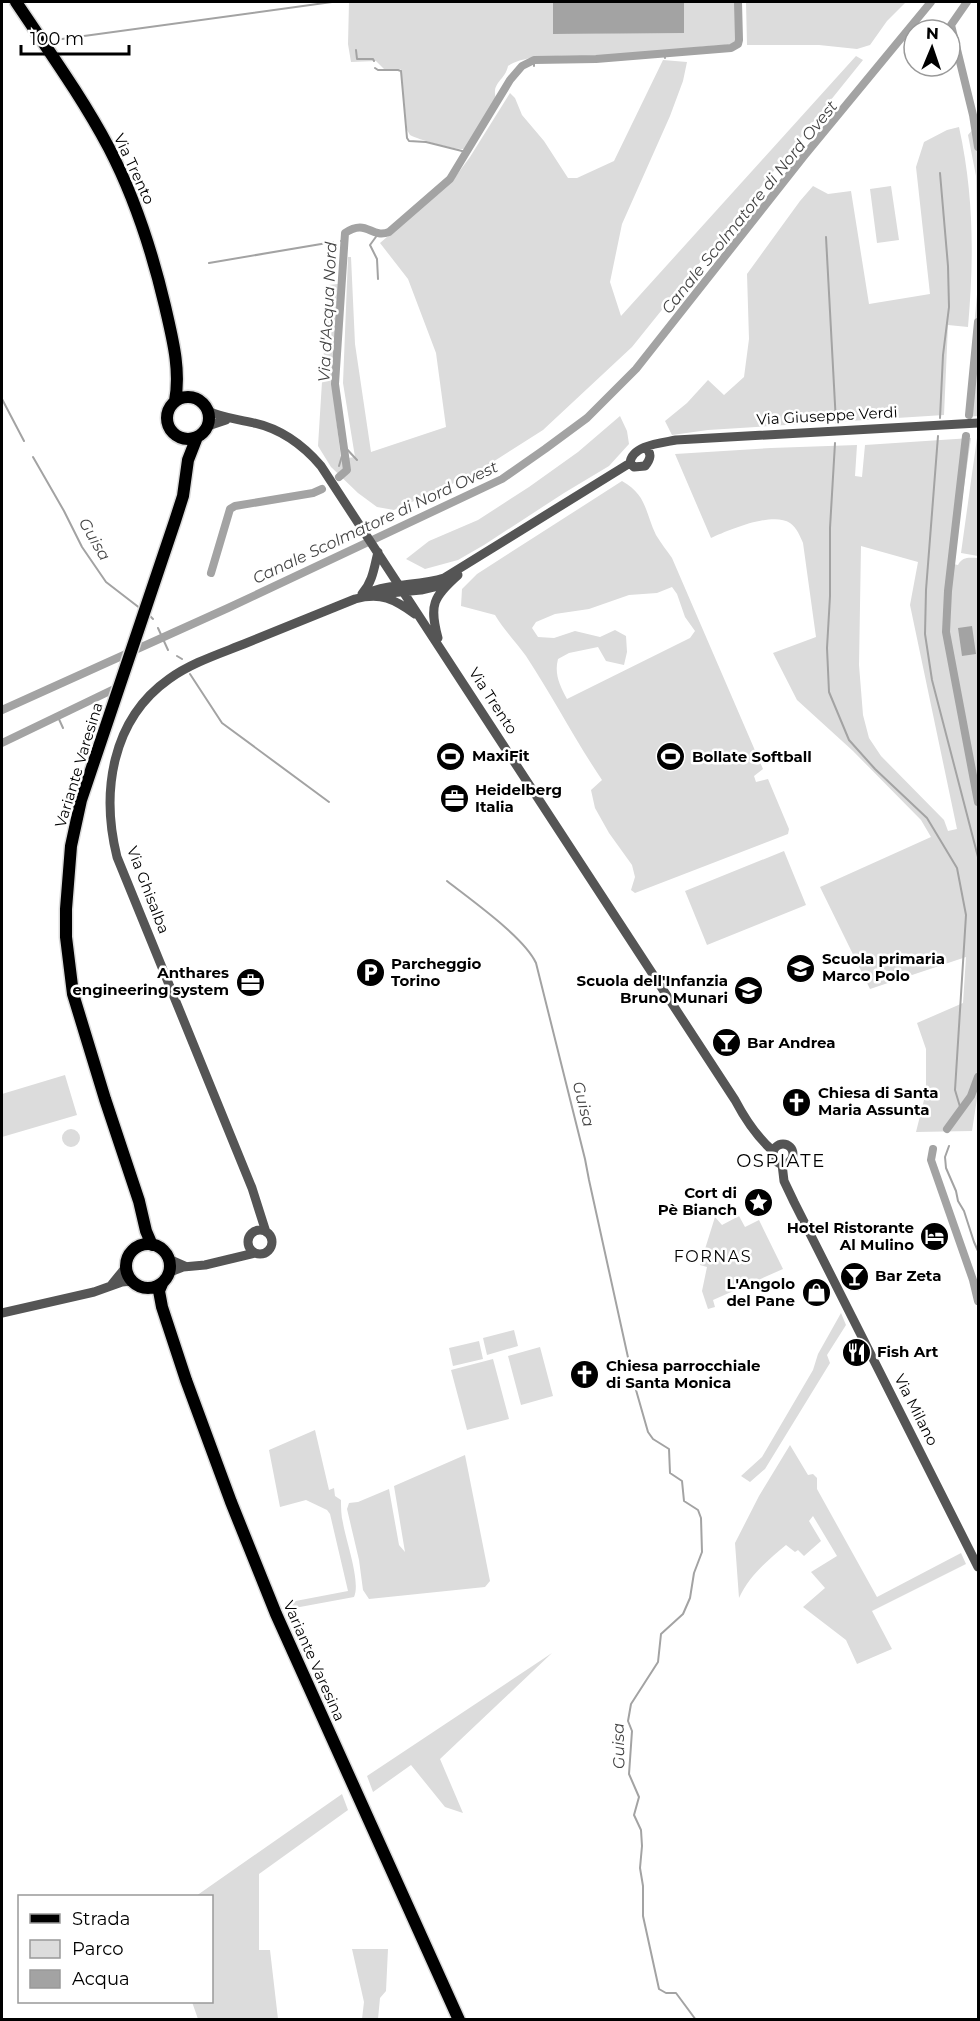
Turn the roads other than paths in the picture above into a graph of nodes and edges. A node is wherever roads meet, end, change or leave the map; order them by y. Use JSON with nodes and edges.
{"nodes":[{"id":1,"x":16,"y":2,"type":"edge"},
{"id":2,"x":177,"y":369,"type":"junction"},
{"id":3,"x":192,"y":397,"type":"junction"},
{"id":4,"x":175,"y":401,"type":"junction"},
{"id":5,"x":208,"y":411,"type":"junction"},
{"id":6,"x":232,"y":420,"type":"junction"},
{"id":7,"x":978,"y":423,"type":"edge"},
{"id":8,"x":208,"y":426,"type":"junction"},
{"id":9,"x":197,"y":437,"type":"junction"},
{"id":10,"x":181,"y":438,"type":"junction"},
{"id":11,"x":648,"y":452,"type":"junction"},
{"id":12,"x":188,"y":460,"type":"junction"},
{"id":13,"x":630,"y":463,"type":"junction"},
{"id":14,"x":378,"y":552,"type":"junction"},
{"id":15,"x":471,"y":563,"type":"junction"},
{"id":16,"x":387,"y":566,"type":"junction"},
{"id":17,"x":453,"y":579,"type":"junction"},
{"id":18,"x":402,"y":589,"type":"junction"},
{"id":19,"x":362,"y":596,"type":"junction"},
{"id":20,"x":420,"y":617,"type":"junction"},
{"id":21,"x":441,"y":648,"type":"junction"},
{"id":22,"x":775,"y":1149,"type":"junction"},
{"id":23,"x":784,"y":1164,"type":"junction"},
{"id":24,"x":257,"y":1206,"type":"junction"},
{"id":25,"x":143,"y":1223,"type":"junction"},
{"id":26,"x":266,"y":1233,"type":"junction"},
{"id":27,"x":251,"y":1237,"type":"junction"},
{"id":28,"x":152,"y":1245,"type":"junction"},
{"id":29,"x":138,"y":1247,"type":"junction"},
{"id":30,"x":255,"y":1253,"type":"junction"},
{"id":31,"x":169,"y":1259,"type":"junction"},
{"id":32,"x":219,"y":1261,"type":"junction"},
{"id":33,"x":126,"y":1267,"type":"junction"},
{"id":34,"x":187,"y":1267,"type":"junction"},
{"id":35,"x":170,"y":1272,"type":"junction"},
{"id":36,"x":132,"y":1281,"type":"junction"},
{"id":37,"x":162,"y":1284,"type":"junction"},
{"id":38,"x":110,"y":1286,"type":"junction"},
{"id":39,"x":145,"y":1288,"type":"junction"},
{"id":40,"x":162,"y":1307,"type":"junction"},
{"id":41,"x":2,"y":1313,"type":"edge"},
{"id":42,"x":978,"y":1567,"type":"edge"},
{"id":43,"x":459,"y":2019,"type":"edge"}],
"edges":[{"from":1,"to":2,"type":"main road","name":"Via Trento"},
{"from":2,"to":3,"type":"main road","name":"Via Trento"},
{"from":2,"to":4,"type":"main road","name":"Via Trento"},
{"from":3,"to":4,"type":"main road"},
{"from":3,"to":5,"type":"main road","name":"Via Trento"},
{"from":4,"to":10,"type":"main road","name":"Via Trento"},
{"from":5,"to":6,"type":"street","name":"Via Trento"},
{"from":5,"to":8,"type":"main road"},
{"from":6,"to":8,"type":"street","name":"Via Trento"},
{"from":6,"to":14,"type":"street","name":"Via Trento"},
{"from":7,"to":11,"type":"street","name":"Via Giuseppe Verdi"},
{"from":8,"to":9,"type":"main road"},
{"from":9,"to":10,"type":"main road"},
{"from":9,"to":12,"type":"main road","name":"Variante Varesina"},
{"from":10,"to":12,"type":"main road","name":"Variante Varesina"},
{"from":11,"to":13,"type":"street"},
{"from":11,"to":13,"type":"street"},
{"from":12,"to":25,"type":"main road","name":"Variante Varesina"},
{"from":13,"to":15,"type":"street"},
{"from":14,"to":16,"type":"street","name":"Via Trento"},
{"from":14,"to":19,"type":"street"},
{"from":15,"to":16,"type":"street"},
{"from":15,"to":17,"type":"street"},
{"from":15,"to":18,"type":"street"},
{"from":16,"to":18,"type":"street","name":"Via Trento"},
{"from":17,"to":18,"type":"street"},
{"from":17,"to":21,"type":"street"},
{"from":18,"to":19,"type":"street","name":"Via Ghisalba"},
{"from":18,"to":20,"type":"street","name":"Via Trento"},
{"from":19,"to":20,"type":"street"},
{"from":19,"to":24,"type":"street","name":"Via Ghisalba"},
{"from":20,"to":21,"type":"street","name":"Via Trento"},
{"from":21,"to":22,"type":"street","name":"Via Trento"},
{"from":22,"to":23,"type":"street"},
{"from":22,"to":23,"type":"street"},
{"from":23,"to":42,"type":"street","name":"Via Milano"},
{"from":24,"to":26,"type":"street","name":"Via Ghisalba"},
{"from":24,"to":27,"type":"street","name":"Via Ghisalba"},
{"from":25,"to":28,"type":"main road","name":"Variante Varesina"},
{"from":25,"to":29,"type":"main road","name":"Variante Varesina"},
{"from":26,"to":27,"type":"street"},
{"from":26,"to":30,"type":"street"},
{"from":27,"to":30,"type":"street"},
{"from":27,"to":32,"type":"street"},
{"from":28,"to":29,"type":"main road"},
{"from":28,"to":31,"type":"main road","name":"Variante Varesina"},
{"from":29,"to":33,"type":"main road","name":"Variante Varesina"},
{"from":30,"to":32,"type":"street"},
{"from":31,"to":34,"type":"street"},
{"from":31,"to":35,"type":"main road"},
{"from":32,"to":34,"type":"street"},
{"from":33,"to":36,"type":"main road"},
{"from":33,"to":38,"type":"street"},
{"from":34,"to":35,"type":"street"},
{"from":35,"to":37,"type":"main road"},
{"from":36,"to":38,"type":"street"},
{"from":36,"to":39,"type":"main road","name":"Variante Varesina"},
{"from":37,"to":39,"type":"main road"},
{"from":37,"to":40,"type":"main road","name":"Variante Varesina"},
{"from":38,"to":41,"type":"street"},
{"from":39,"to":40,"type":"main road","name":"Variante Varesina"},
{"from":40,"to":43,"type":"main road","name":"Variante Varesina"}]}
